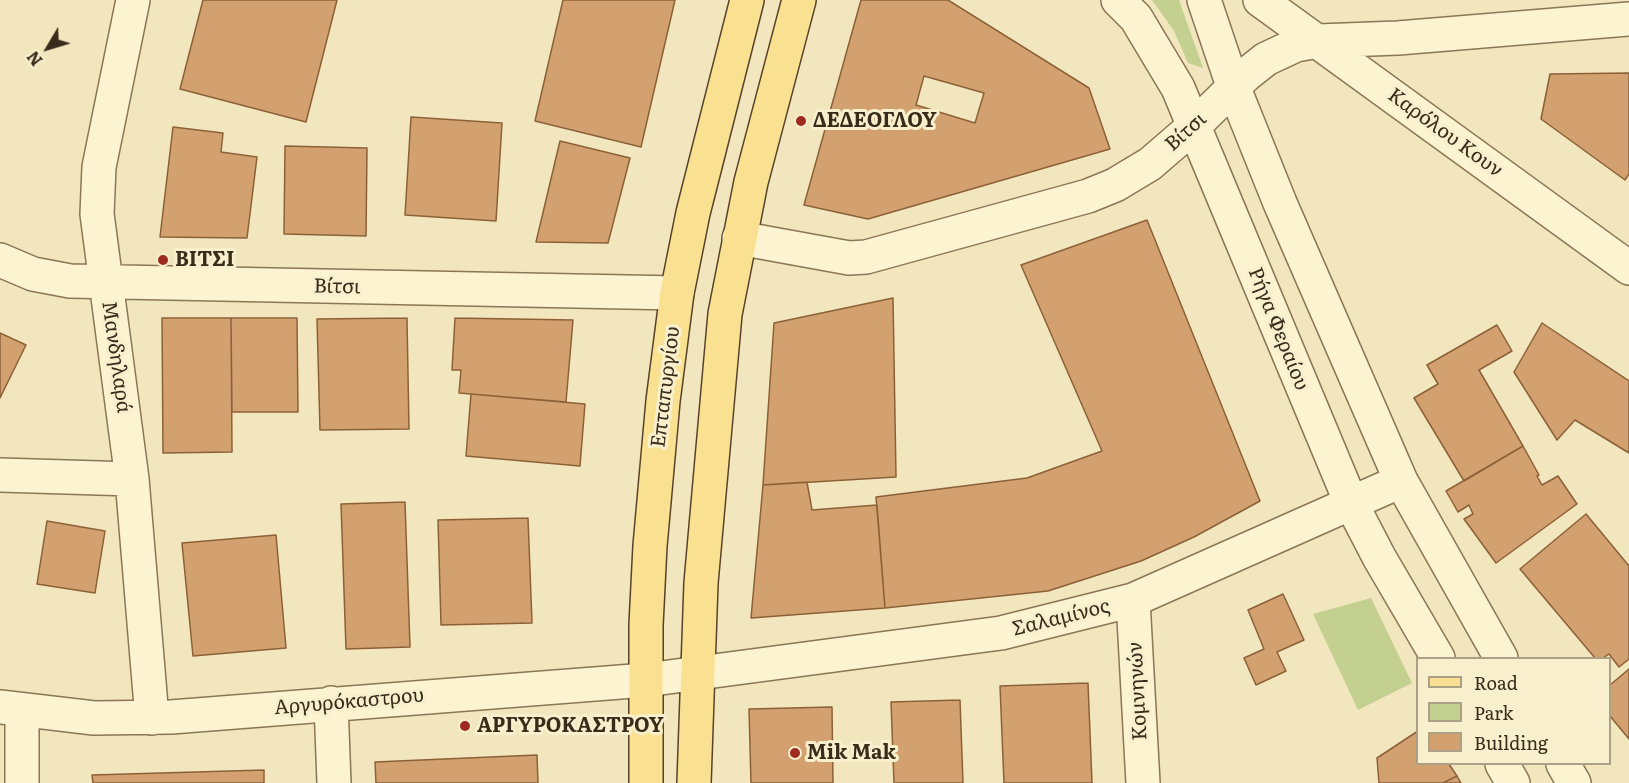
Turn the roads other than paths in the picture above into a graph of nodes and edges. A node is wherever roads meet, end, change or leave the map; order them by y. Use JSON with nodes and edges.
{"nodes":[{"id":1,"x":133,"y":0,"type":"edge"},
{"id":2,"x":747,"y":0,"type":"edge"},
{"id":3,"x":799,"y":0,"type":"edge"},
{"id":4,"x":1118,"y":0,"type":"edge"},
{"id":5,"x":1204,"y":0,"type":"edge"},
{"id":6,"x":1260,"y":0,"type":"edge"},
{"id":7,"x":1629,"y":19,"type":"edge"},
{"id":8,"x":1318,"y":41,"type":"junction"},
{"id":9,"x":1233,"y":86,"type":"junction"},
{"id":10,"x":1194,"y":126,"type":"junction"},
{"id":11,"x":740,"y":238,"type":"junction"},
{"id":12,"x":0,"y":260,"type":"edge"},
{"id":13,"x":1629,"y":268,"type":"edge"},
{"id":14,"x":106,"y":283,"type":"junction"},
{"id":15,"x":677,"y":293,"type":"junction"},
{"id":16,"x":0,"y":475,"type":"edge"},
{"id":17,"x":132,"y":479,"type":"junction"},
{"id":18,"x":1401,"y":481,"type":"junction"},
{"id":19,"x":1351,"y":503,"type":"junction"},
{"id":20,"x":1133,"y":600,"type":"junction"},
{"id":21,"x":1437,"y":657,"type":"edge"},
{"id":22,"x":1500,"y":657,"type":"edge"},
{"id":23,"x":698,"y":675,"type":"junction"},
{"id":24,"x":646,"y":680,"type":"junction"},
{"id":25,"x":331,"y":703,"type":"junction"},
{"id":26,"x":11,"y":709,"type":"edge"},
{"id":27,"x":152,"y":718,"type":"junction"},
{"id":28,"x":1503,"y":765,"type":"edge"},
{"id":29,"x":1564,"y":765,"type":"edge"},
{"id":30,"x":22,"y":783,"type":"edge"},
{"id":31,"x":334,"y":783,"type":"edge"},
{"id":32,"x":646,"y":783,"type":"edge"},
{"id":33,"x":694,"y":783,"type":"edge"},
{"id":34,"x":1143,"y":783,"type":"edge"},
{"id":35,"x":1514,"y":783,"type":"edge"},
{"id":36,"x":1574,"y":783,"type":"edge"}],
"edges":[{"from":1,"to":14,"type":"street","name":"Μανδηλαρά"},
{"from":2,"to":15,"type":"main road","name":"Επταπυργίου"},
{"from":3,"to":11,"type":"main road"},
{"from":4,"to":10,"type":"street","name":"Ρήγα Φεραίου"},
{"from":5,"to":9,"type":"street"},
{"from":6,"to":8,"type":"street","name":"Καρόλου Κουν"},
{"from":7,"to":8,"type":"street","name":"Βίτσι"},
{"from":8,"to":9,"type":"street","name":"Βίτσι"},
{"from":8,"to":13,"type":"street","name":"Καρόλου Κουν"},
{"from":9,"to":10,"type":"street","name":"Βίτσι"},
{"from":9,"to":18,"type":"street"},
{"from":10,"to":11,"type":"street","name":"Βίτσι"},
{"from":10,"to":19,"type":"street","name":"Ρήγα Φεραίου"},
{"from":11,"to":23,"type":"main road"},
{"from":12,"to":14,"type":"street","name":"Βίτσι"},
{"from":14,"to":15,"type":"street","name":"Βίτσι"},
{"from":14,"to":17,"type":"street","name":"Μανδηλαρά"},
{"from":15,"to":24,"type":"main road","name":"Επταπυργίου"},
{"from":16,"to":17,"type":"street"},
{"from":17,"to":27,"type":"street","name":"Μανδηλαρά"},
{"from":18,"to":19,"type":"street","name":"Σαλαμίνος"},
{"from":18,"to":22,"type":"street"},
{"from":19,"to":20,"type":"street","name":"Σαλαμίνος"},
{"from":19,"to":21,"type":"street","name":"Ρήγα Φεραίου"},
{"from":20,"to":23,"type":"street","name":"Σαλαμίνος"},
{"from":20,"to":34,"type":"street","name":"Κομνηνών"},
{"from":23,"to":24,"type":"street","name":"Αργυρόκαστρου"},
{"from":23,"to":33,"type":"main road"},
{"from":24,"to":25,"type":"street","name":"Αργυρόκαστρου"},
{"from":24,"to":32,"type":"main road","name":"Επταπυργίου"},
{"from":25,"to":27,"type":"street","name":"Αργυρόκαστρου"},
{"from":25,"to":31,"type":"street"},
{"from":26,"to":27,"type":"street","name":"Αργυρόκαστρου"},
{"from":26,"to":30,"type":"street"},
{"from":28,"to":35,"type":"street"},
{"from":29,"to":36,"type":"street"}]}
